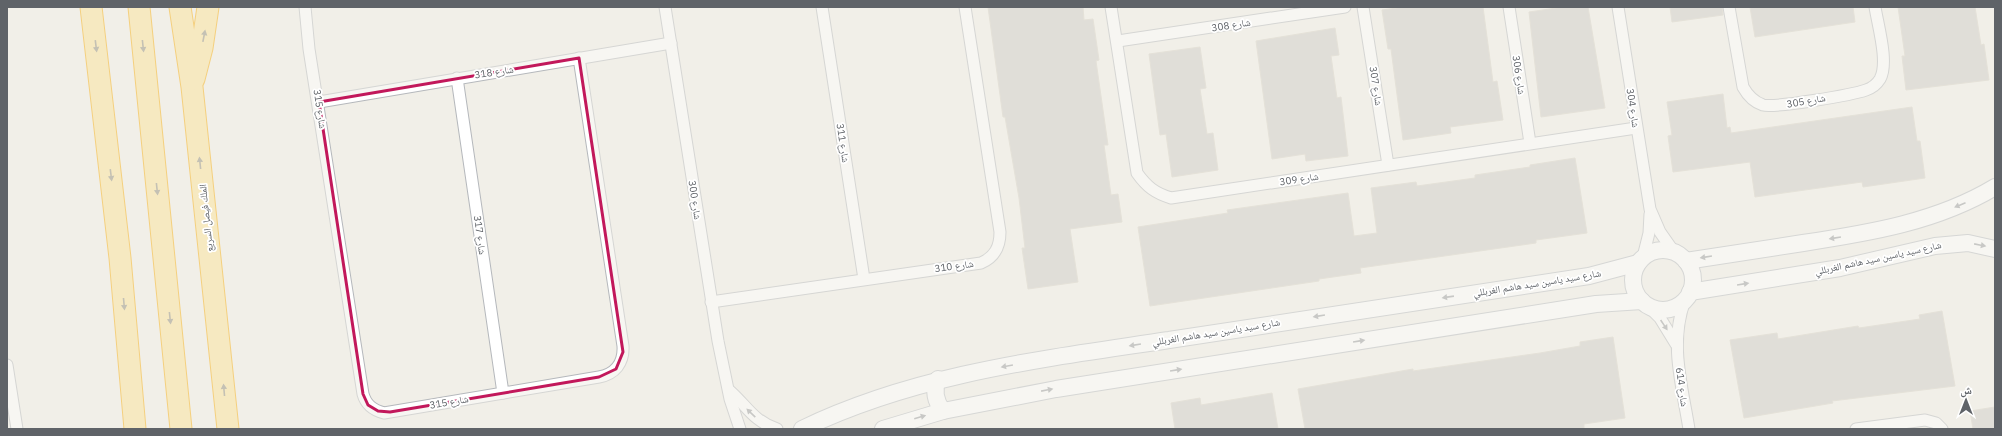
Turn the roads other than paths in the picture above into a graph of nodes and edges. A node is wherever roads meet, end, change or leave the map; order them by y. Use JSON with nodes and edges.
{"nodes":[{"id":1,"x":91,"y":7,"type":"edge"},
{"id":2,"x":139,"y":7,"type":"edge"},
{"id":3,"x":180,"y":7,"type":"edge"},
{"id":4,"x":208,"y":7,"type":"edge"},
{"id":5,"x":305,"y":7,"type":"edge"},
{"id":6,"x":666,"y":7,"type":"edge"},
{"id":7,"x":822,"y":7,"type":"edge"},
{"id":8,"x":965,"y":7,"type":"edge"},
{"id":9,"x":1111,"y":7,"type":"edge"},
{"id":10,"x":1345,"y":7,"type":"edge"},
{"id":11,"x":1363,"y":7,"type":"edge"},
{"id":12,"x":1509,"y":7,"type":"edge"},
{"id":13,"x":1618,"y":7,"type":"edge"},
{"id":14,"x":1729,"y":7,"type":"edge"},
{"id":15,"x":1875,"y":7,"type":"edge"},
{"id":16,"x":1118,"y":41,"type":"junction"},
{"id":17,"x":671,"y":43,"type":"junction"},
{"id":18,"x":579,"y":58,"type":"junction"},
{"id":19,"x":457,"y":78,"type":"junction"},
{"id":20,"x":192,"y":87,"type":"junction"},
{"id":21,"x":319,"y":102,"type":"junction"},
{"id":22,"x":1636,"y":128,"type":"junction"},
{"id":23,"x":1530,"y":143,"type":"junction"},
{"id":24,"x":1388,"y":165,"type":"junction"},
{"id":25,"x":1995,"y":187,"type":"edge"},
{"id":26,"x":1650,"y":209,"type":"junction"},
{"id":27,"x":1995,"y":250,"type":"edge"},
{"id":28,"x":1680,"y":256,"type":"junction"},
{"id":29,"x":1640,"y":260,"type":"junction"},
{"id":30,"x":864,"y":280,"type":"junction"},
{"id":31,"x":1688,"y":296,"type":"junction"},
{"id":32,"x":711,"y":302,"type":"junction"},
{"id":33,"x":1646,"y":304,"type":"junction"},
{"id":34,"x":1676,"y":345,"type":"junction"},
{"id":35,"x":7,"y":365,"type":"edge"},
{"id":36,"x":938,"y":379,"type":"junction"},
{"id":37,"x":730,"y":391,"type":"junction"},
{"id":38,"x":503,"y":393,"type":"junction"},
{"id":39,"x":943,"y":411,"type":"junction"},
{"id":40,"x":17,"y":429,"type":"edge"},
{"id":41,"x":135,"y":429,"type":"edge"},
{"id":42,"x":181,"y":429,"type":"edge"},
{"id":43,"x":228,"y":429,"type":"edge"},
{"id":44,"x":740,"y":429,"type":"edge"},
{"id":45,"x":777,"y":429,"type":"edge"},
{"id":46,"x":802,"y":429,"type":"edge"},
{"id":47,"x":883,"y":429,"type":"edge"},
{"id":48,"x":1688,"y":429,"type":"edge"},
{"id":49,"x":1856,"y":429,"type":"edge"},
{"id":50,"x":1942,"y":429,"type":"edge"}],
"edges":[{"from":1,"to":41,"type":"highway","one_way":true},
{"from":2,"to":42,"type":"highway","one_way":true},
{"from":3,"to":20,"type":"highway","name":"الملك فيصل السريع"},
{"from":20,"to":4,"type":"highway","one_way":true},
{"from":5,"to":21,"type":"street","name":"شارع 315"},
{"from":6,"to":17,"type":"street","name":"شارع 300"},
{"from":7,"to":30,"type":"street","name":"شارع 311"},
{"from":8,"to":30,"type":"street","name":"شارع 310"},
{"from":9,"to":16,"type":"street","name":"شارع 309"},
{"from":10,"to":16,"type":"street","name":"شارع 308"},
{"from":11,"to":24,"type":"street","name":"شارع 307"},
{"from":12,"to":23,"type":"street","name":"شارع 306"},
{"from":13,"to":22,"type":"street","name":"شارع 304"},
{"from":14,"to":15,"type":"street","name":"شارع 305"},
{"from":16,"to":24,"type":"street","name":"شارع 309"},
{"from":17,"to":18,"type":"street","name":"شارع 318"},
{"from":17,"to":32,"type":"street","name":"شارع 300"},
{"from":18,"to":19,"type":"street","name":"شارع 318"},
{"from":18,"to":38,"type":"street","name":"شارع 315"},
{"from":19,"to":21,"type":"street","name":"شارع 318"},
{"from":19,"to":38,"type":"street","name":"شارع 317"},
{"from":43,"to":20,"type":"highway","name":"الملك فيصل السريع","one_way":true},
{"from":21,"to":38,"type":"street","name":"شارع 315"},
{"from":22,"to":23,"type":"street","name":"شارع 309"},
{"from":22,"to":26,"type":"street","name":"شارع 304"},
{"from":23,"to":24,"type":"street","name":"شارع 309"},
{"from":25,"to":28,"type":"street","one_way":true},
{"from":26,"to":28,"type":"street","name":"شارع 304"},
{"from":26,"to":29,"type":"street","name":"شارع 304"},
{"from":31,"to":27,"type":"street","name":"شارع سيد ياسين سيد هاشم الغربللي","one_way":true},
{"from":28,"to":29,"type":"street"},
{"from":28,"to":31,"type":"street"},
{"from":29,"to":33,"type":"street"},
{"from":29,"to":36,"type":"street","name":"شارع سيد ياسين سيد هاشم الغربللي","one_way":true},
{"from":30,"to":32,"type":"street","name":"شارع 310"},
{"from":31,"to":33,"type":"street"},
{"from":31,"to":34,"type":"street","name":"شارع 614"},
{"from":32,"to":37,"type":"street","name":"شارع 300"},
{"from":33,"to":34,"type":"street","name":"شارع 614","one_way":true},
{"from":39,"to":33,"type":"street","one_way":true},
{"from":34,"to":48,"type":"street","name":"شارع 614"},
{"from":35,"to":40,"type":"street"},
{"from":36,"to":39,"type":"street"},
{"from":36,"to":46,"type":"street","name":"شارع سيد ياسين سيد هاشم الغربللي"},
{"from":37,"to":44,"type":"street","name":"شارع 300"},
{"from":45,"to":37,"type":"street","name":"شارع 300","one_way":true},
{"from":47,"to":39,"type":"street","one_way":true},
{"from":49,"to":50,"type":"street"}]}
